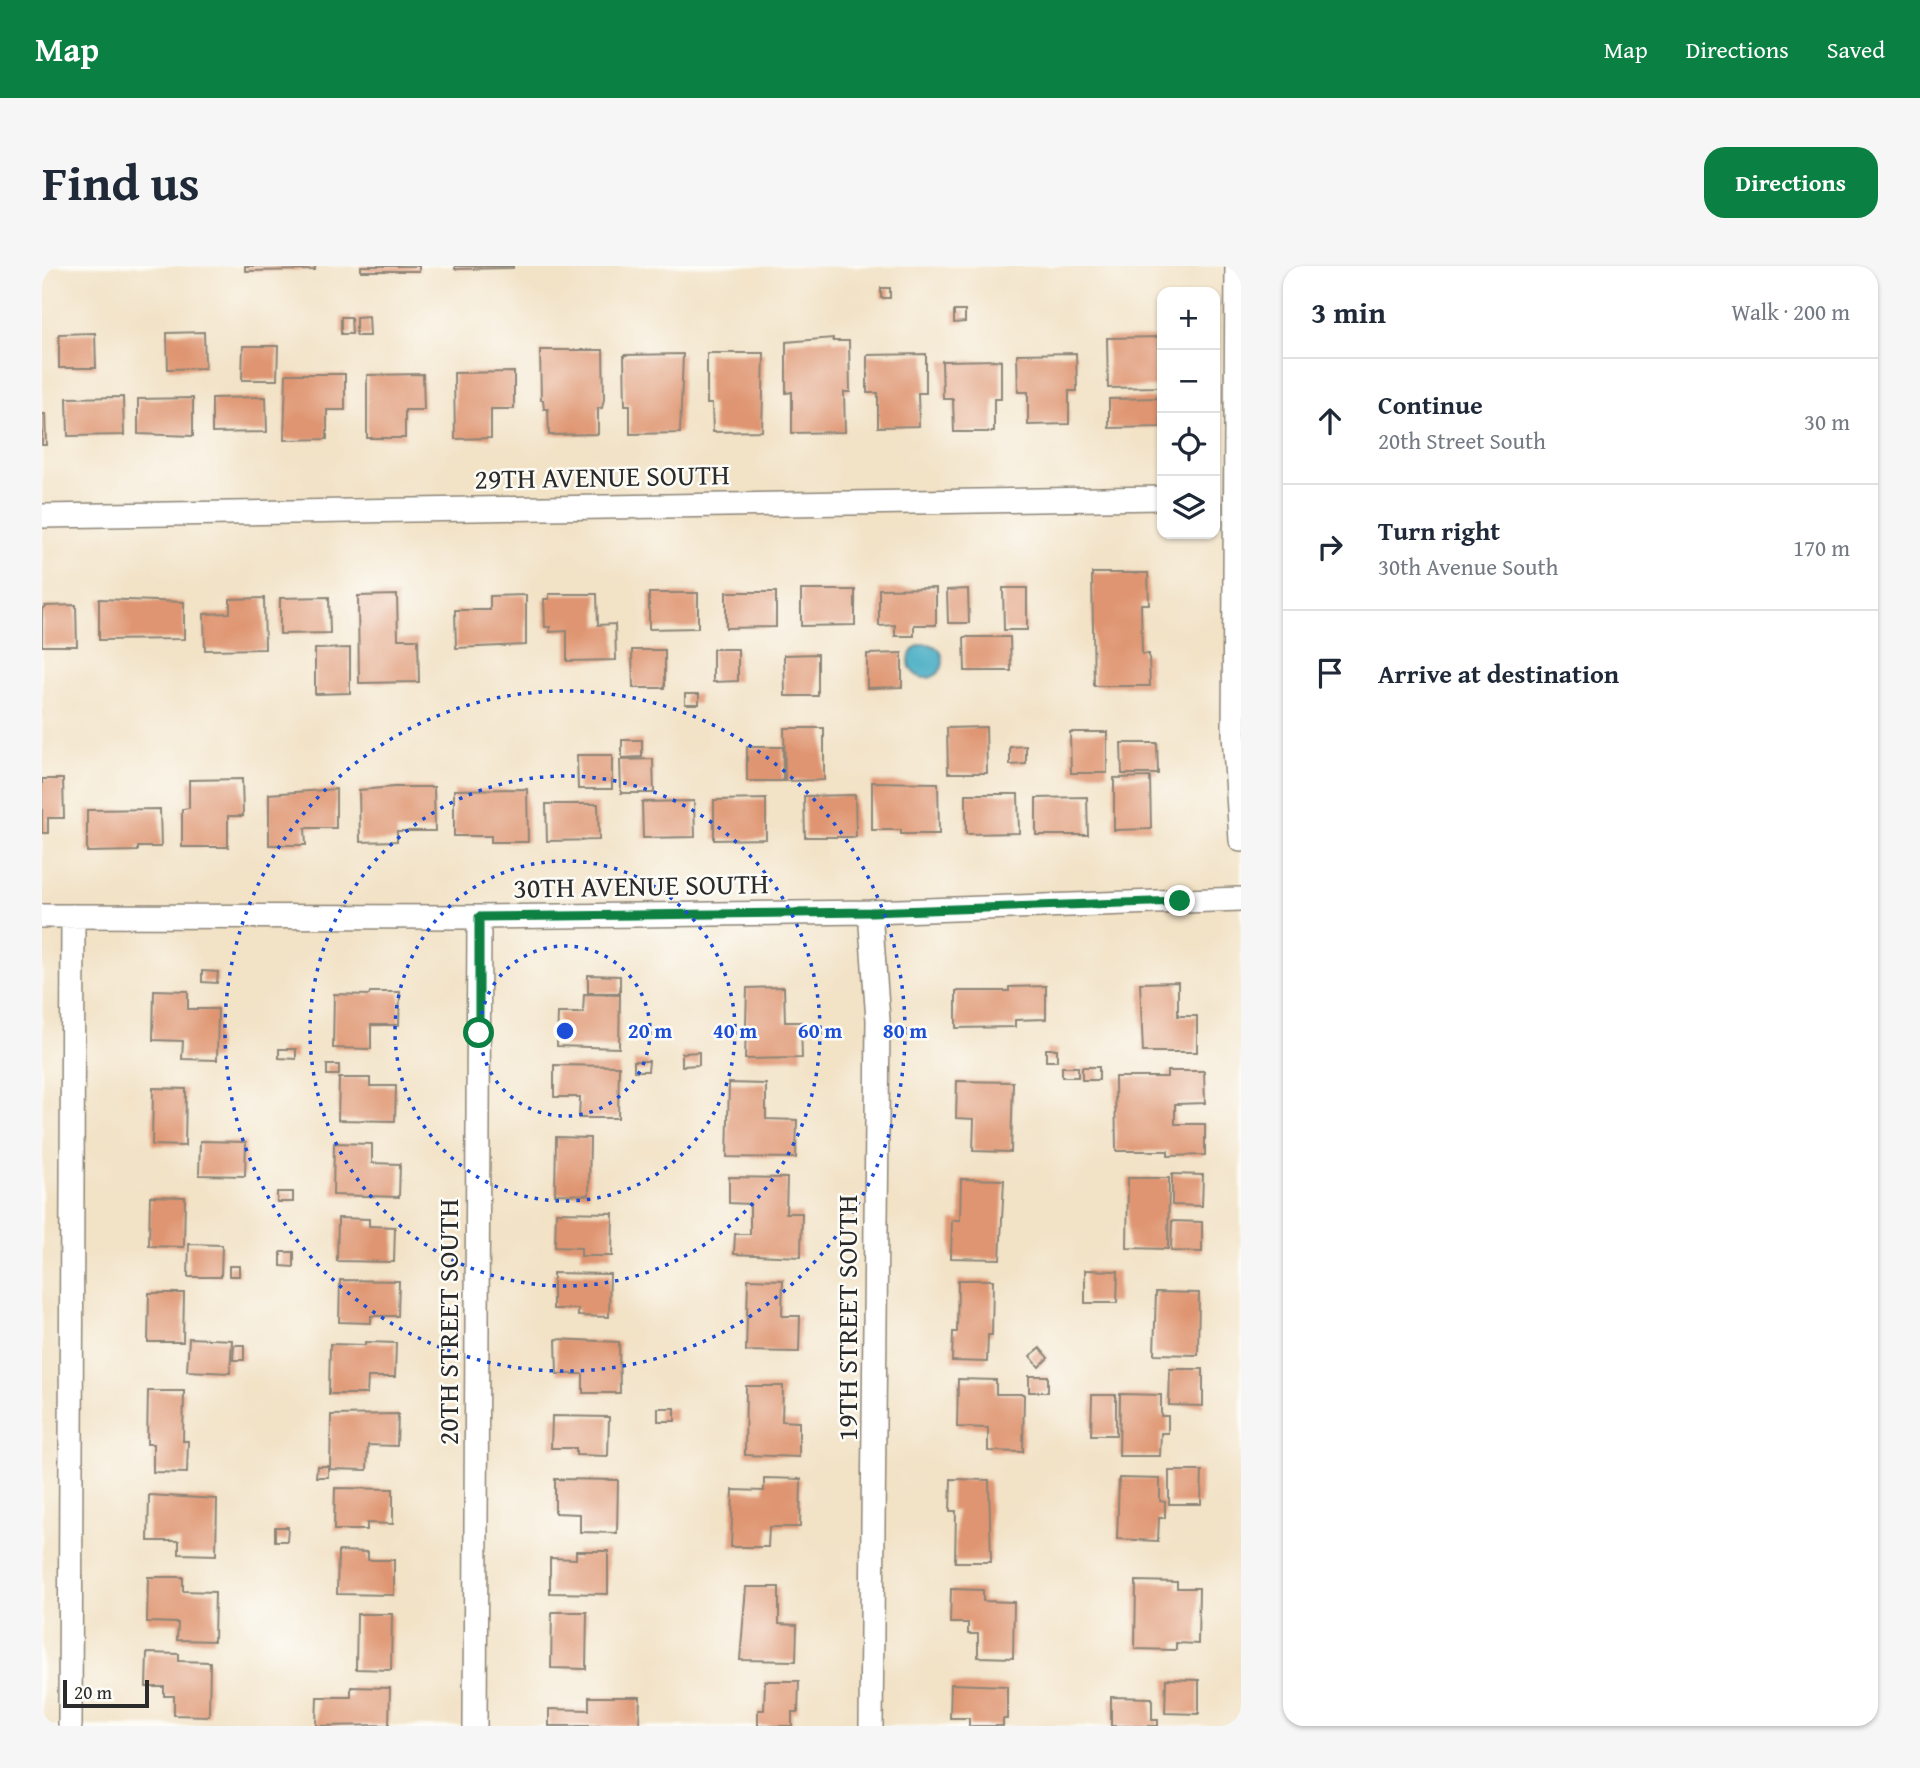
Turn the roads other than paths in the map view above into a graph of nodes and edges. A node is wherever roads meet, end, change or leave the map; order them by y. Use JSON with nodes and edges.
{"nodes":[{"id":1,"x":1237,"y":266,"type":"edge"},
{"id":2,"x":1224,"y":497,"type":"edge"},
{"id":3,"x":1157,"y":498,"type":"edge"},
{"id":4,"x":42,"y":516,"type":"edge"},
{"id":5,"x":1241,"y":841,"type":"edge"},
{"id":6,"x":1241,"y":899,"type":"edge"},
{"id":7,"x":870,"y":912,"type":"junction"},
{"id":8,"x":42,"y":916,"type":"edge"},
{"id":9,"x":73,"y":916,"type":"junction"},
{"id":10,"x":479,"y":917,"type":"junction"},
{"id":11,"x":70,"y":1726,"type":"edge"},
{"id":12,"x":475,"y":1726,"type":"edge"},
{"id":13,"x":871,"y":1726,"type":"edge"}],
"edges":[{"from":1,"to":2,"type":"street"},
{"from":2,"to":5,"type":"street"},
{"from":3,"to":4,"type":"street","name":"29TH AVENUE SOUTH"},
{"from":6,"to":7,"type":"street","name":"30TH AVENUE SOUTH"},
{"from":7,"to":10,"type":"street","name":"30TH AVENUE SOUTH"},
{"from":7,"to":13,"type":"street","name":"19TH STREET SOUTH"},
{"from":8,"to":9,"type":"street","name":"30TH AVENUE SOUTH"},
{"from":9,"to":10,"type":"street","name":"30TH AVENUE SOUTH"},
{"from":9,"to":11,"type":"street"},
{"from":10,"to":12,"type":"street","name":"20TH STREET SOUTH"}]}
